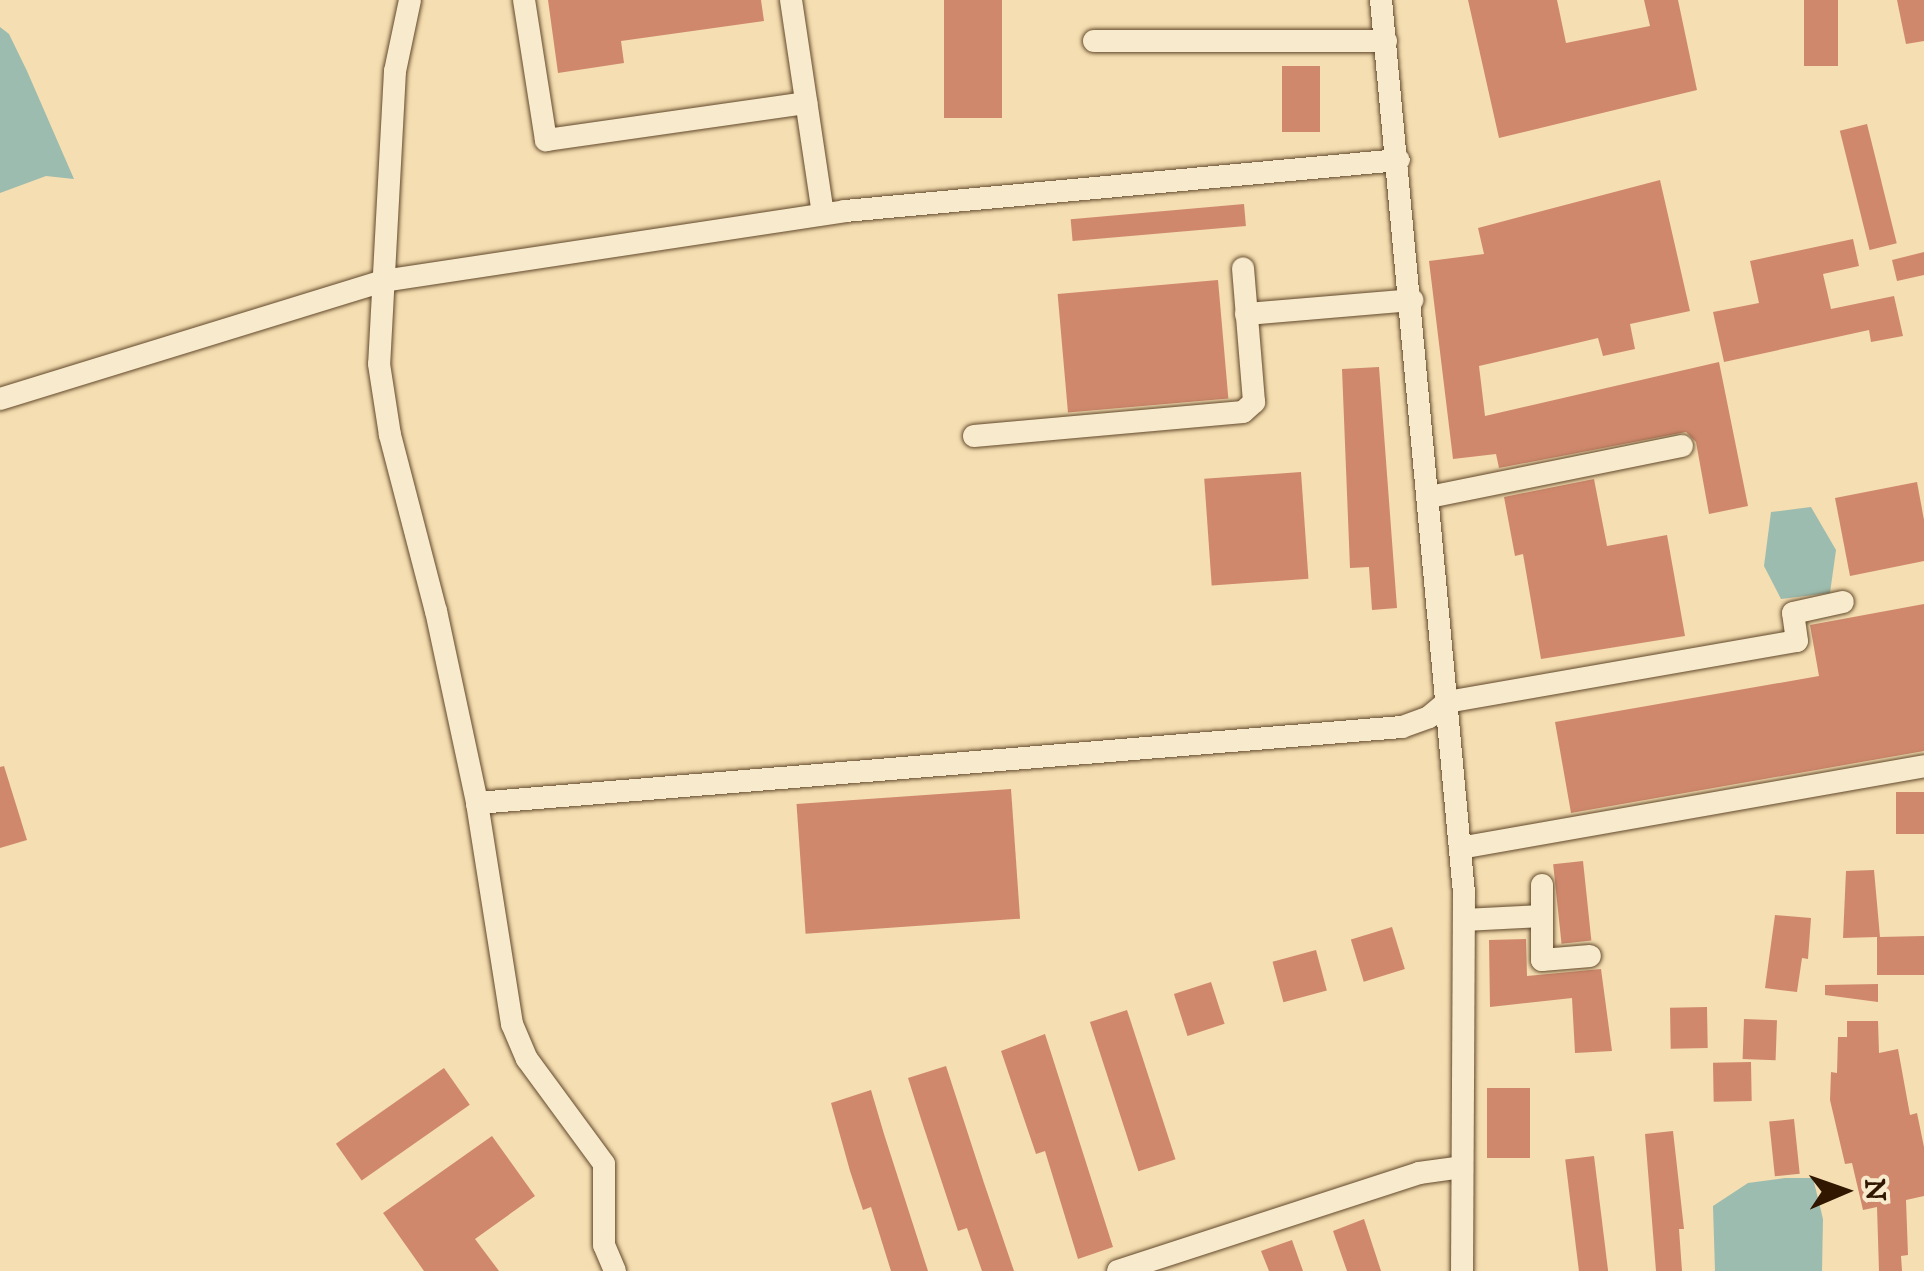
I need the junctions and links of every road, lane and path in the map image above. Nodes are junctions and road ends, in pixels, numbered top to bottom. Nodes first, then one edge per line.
1 (410, 0) edge
2 (524, 0) edge
3 (791, 0) edge
4 (1381, 0) edge
5 (1094, 41) dead end
6 (1386, 41) junction
7 (806, 103) junction
8 (1399, 160) junction
9 (823, 214) junction
10 (1243, 268) dead end
11 (383, 281) junction
12 (1412, 300) junction
13 (1246, 314) junction
14 (0, 399) edge
15 (974, 436) dead end
16 (1682, 446) dead end
17 (1429, 498) junction
18 (1843, 602) dead end
19 (1447, 702) junction
20 (1924, 766) edge
21 (476, 802) junction
22 (1460, 848) junction
23 (1542, 886) dead end
24 (1542, 916) junction
25 (1464, 920) junction
26 (1590, 956) dead end
27 (1462, 1167) junction
28 (615, 1271) edge
29 (1118, 1271) edge
30 (1462, 1271) edge

1 - 11 street
2 - 7 street
3 - 7 street
4 - 6 street
5 - 6 street
6 - 8 street
7 - 9 street
8 - 9 street
8 - 12 street
9 - 11 street
10 - 13 street
11 - 14 street
11 - 21 street
12 - 13 street
12 - 17 street
13 - 15 street
16 - 17 street
17 - 19 street
18 - 19 street
19 - 21 street
19 - 22 street
20 - 22 street
21 - 28 street
22 - 25 street
23 - 24 street
24 - 25 street
24 - 26 street
25 - 27 street
27 - 29 street
27 - 30 street

